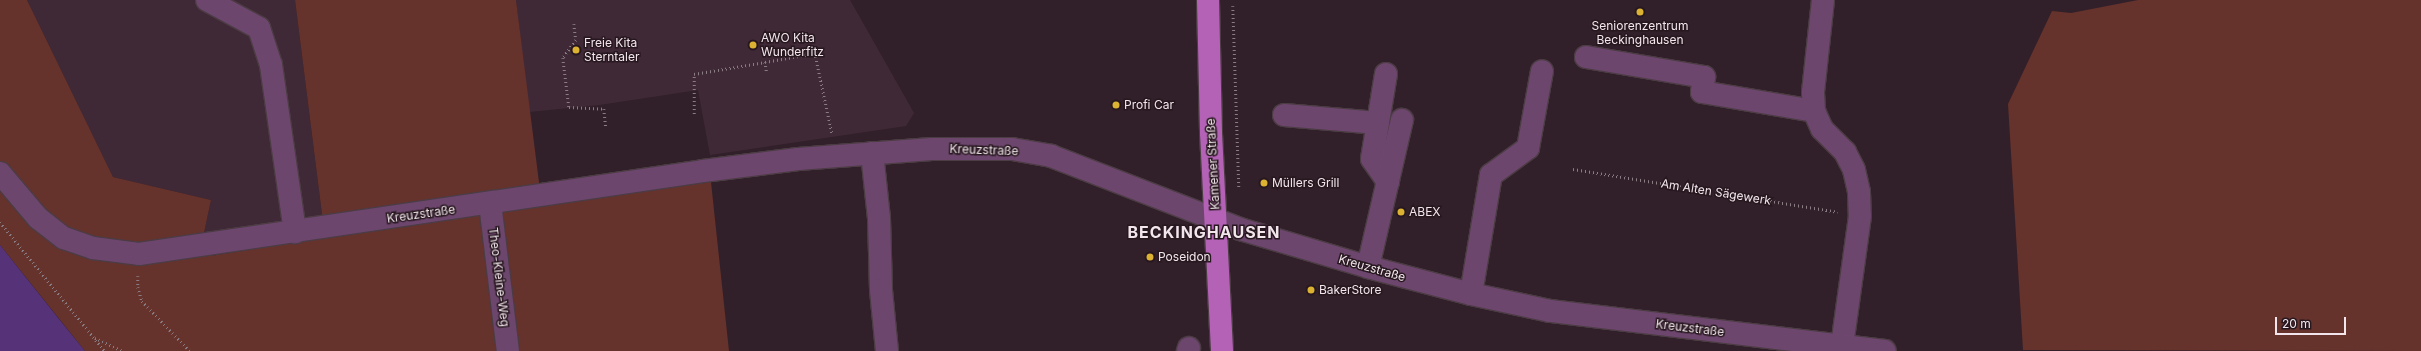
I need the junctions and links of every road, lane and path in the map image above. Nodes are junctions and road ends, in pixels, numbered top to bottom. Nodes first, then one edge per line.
1 (207, 0) edge
2 (1208, 0) edge
3 (1233, 0) edge
4 (1823, 0) edge
5 (574, 24) dead end
6 (1586, 57) dead end
7 (765, 62) junction
8 (1542, 71) dead end
9 (767, 73) dead end
10 (1386, 74) dead end
11 (1814, 111) junction
12 (694, 114) dead end
13 (1284, 115) dead end
14 (1402, 120) dead end
15 (1378, 123) junction
16 (606, 128) dead end
17 (872, 152) junction
18 (833, 156) junction
19 (1573, 169) dead end
20 (0, 172) edge
21 (1388, 182) junction
22 (490, 203) junction
23 (1860, 216) junction
24 (1216, 221) junction
25 (0, 222) edge
26 (1240, 229) junction
27 (295, 232) junction
28 (139, 254) junction
29 (1368, 268) junction
30 (1471, 294) junction
31 (94, 338) junction
32 (1842, 346) junction
33 (105, 351) edge
34 (123, 351) edge
35 (190, 351) edge
36 (508, 351) edge
37 (887, 351) edge
38 (1222, 351) edge
39 (1885, 351) edge

1 - 27 street
2 - 24 main road, Kamener Straße
3 - 26 path
4 - 11 street
5 - 16 path
6 - 11 street
7 - 9 path
7 - 12 path
7 - 18 path
8 - 30 street
10 - 15 street
11 - 23 street
13 - 15 street
14 - 21 street
15 - 21 street
17 - 18 street, Kreuzstraße
17 - 24 street, Kreuzstraße
17 - 37 street
18 - 22 street, Kreuzstraße
19 - 23 path, Am Alten Sägewerk
20 - 28 street, Kreuzstraße
21 - 29 street
22 - 27 street, Kreuzstraße
22 - 36 street, Theo-Kleine-Weg
23 - 32 street
24 - 26 street, Kreuzstraße
24 - 38 main road, Kamener Straße
25 - 31 path
26 - 29 street, Kreuzstraße
27 - 28 street, Kreuzstraße
28 - 35 path
29 - 30 street, Kreuzstraße
30 - 32 street, Kreuzstraße
31 - 33 path
31 - 34 path
32 - 39 street, Kreuzstraße

